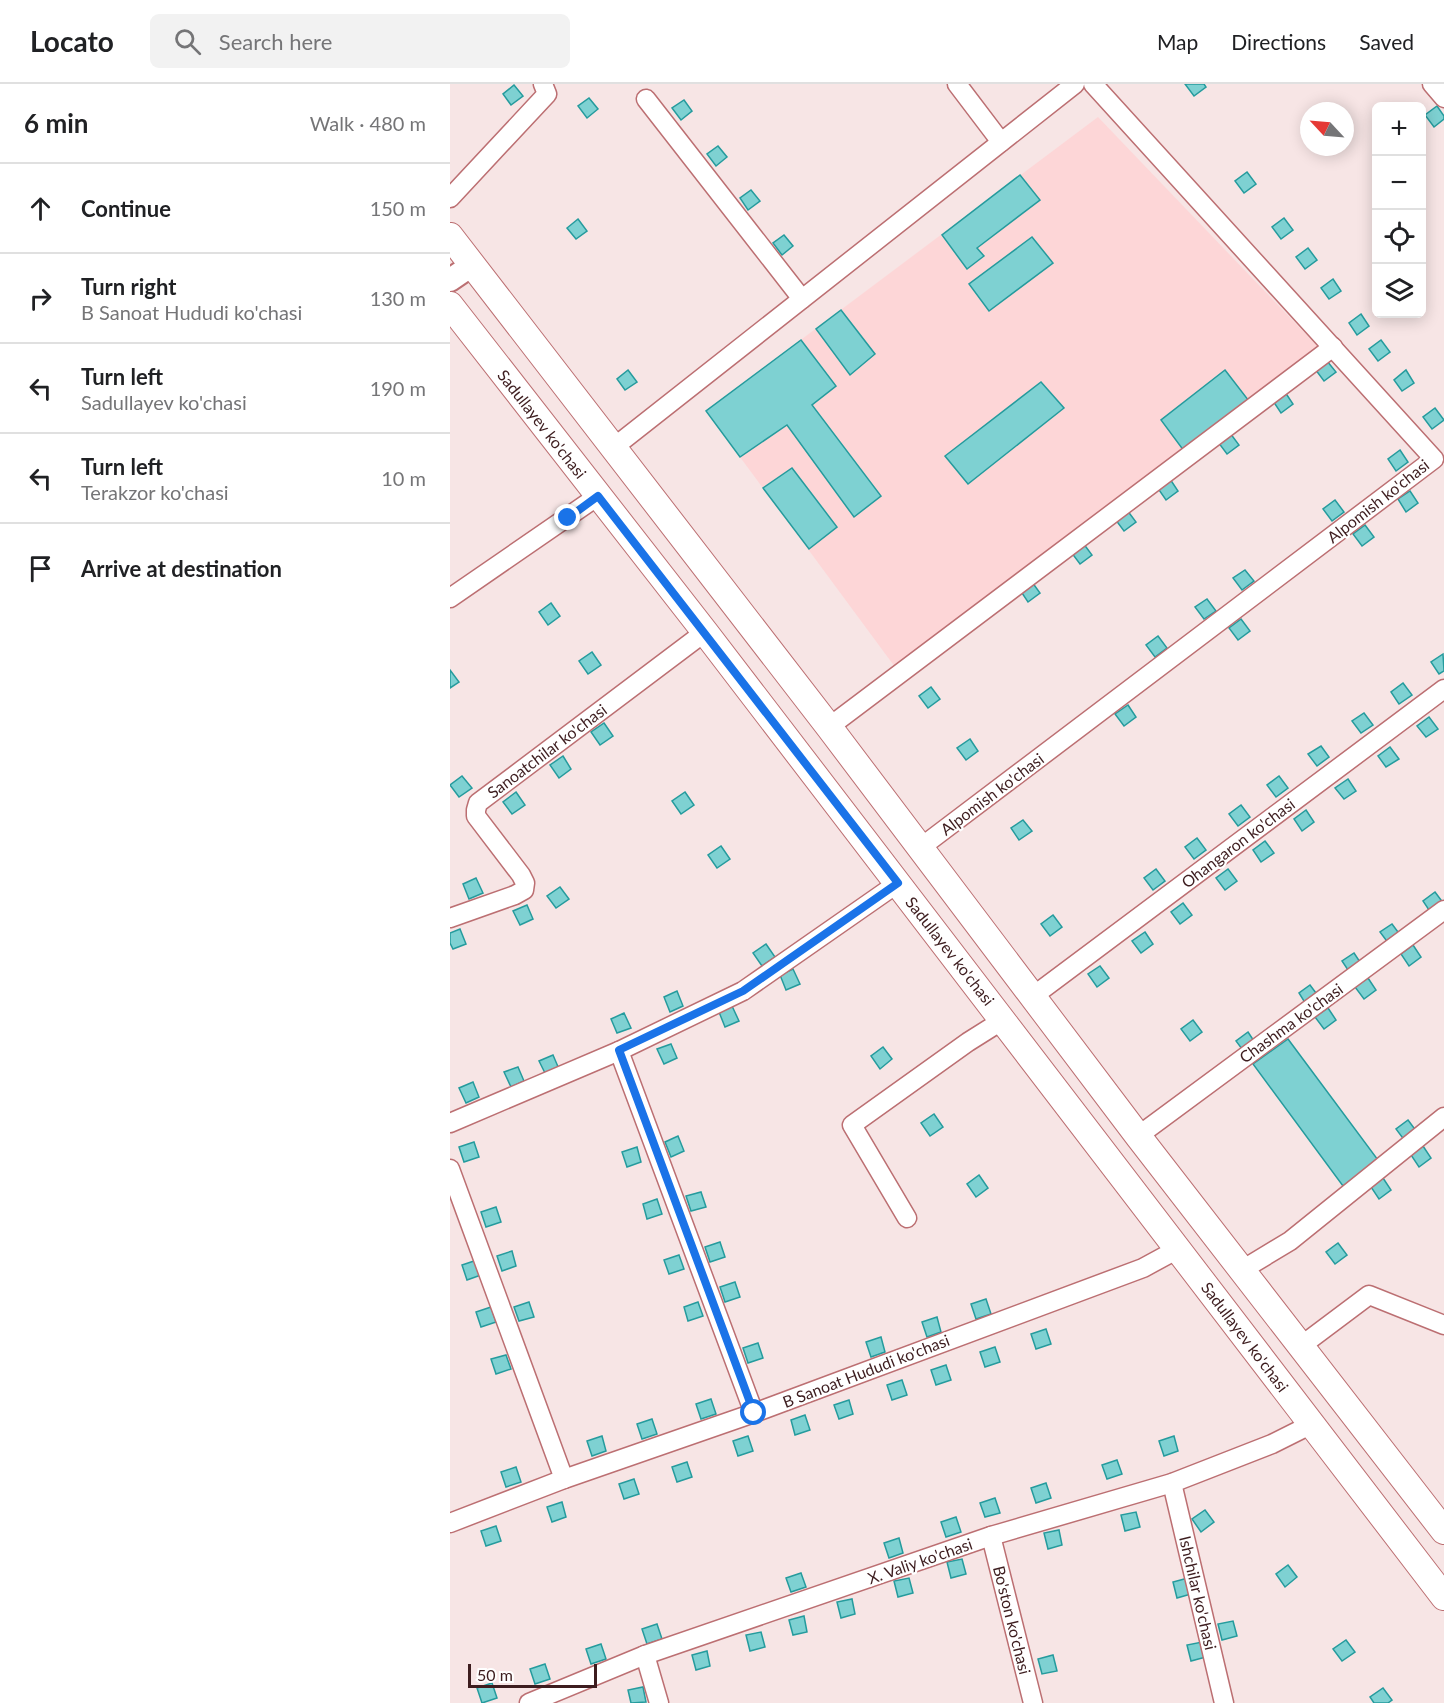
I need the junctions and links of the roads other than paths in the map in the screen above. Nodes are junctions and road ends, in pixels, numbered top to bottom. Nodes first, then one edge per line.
1 (543, 84) edge
2 (957, 84) edge
3 (1074, 84) edge
4 (1093, 84) edge
5 (1432, 84) edge
6 (1444, 98) edge
7 (646, 99) dead end
8 (1001, 142) junction
9 (450, 198) edge
10 (450, 236) edge
11 (472, 265) junction
12 (450, 280) edge
13 (802, 299) junction
14 (451, 306) edge
15 (1332, 347) junction
16 (613, 448) junction
17 (598, 496) junction
18 (450, 598) edge
19 (705, 632) junction
20 (1444, 689) edge
21 (829, 727) junction
22 (920, 848) junction
23 (898, 883) junction
24 (1444, 910) edge
25 (450, 918) edge
26 (1032, 997) junction
27 (1003, 1020) junction
28 (619, 1050) junction
29 (1444, 1117) edge
30 (450, 1123) edge
31 (1138, 1136) junction
32 (450, 1169) edge
33 (907, 1218) dead end
34 (1178, 1249) junction
35 (1242, 1270) junction
36 (1444, 1325) edge
37 (1301, 1346) junction
38 (754, 1413) junction
39 (1312, 1424) junction
40 (564, 1479) junction
41 (1172, 1483) junction
42 (450, 1523) edge
43 (1444, 1531) edge
44 (991, 1536) junction
45 (1444, 1597) edge
46 (645, 1655) junction
47 (529, 1703) edge
48 (659, 1703) edge
49 (1033, 1703) edge
50 (1224, 1703) edge

1 - 9 street
2 - 8 street
3 - 8 street
4 - 15 street, Alpomish ko'chasi
5 - 6 street
7 - 13 street
8 - 13 street
10 - 11 main road
11 - 12 street
11 - 16 main road
13 - 16 street
14 - 17 main road, Sadullayev ko'chasi
15 - 21 street
15 - 22 street, Alpomish ko'chasi
16 - 21 main road
17 - 18 street
17 - 19 main road, Sadullayev ko'chasi
19 - 23 main road, Sadullayev ko'chasi
19 - 25 street, Sanoatchilar ko'chasi
20 - 26 street, Ohangaron ko'chasi
21 - 22 main road
22 - 26 main road
23 - 27 main road, Sadullayev ko'chasi
23 - 28 street
24 - 31 street, Chashma ko'chasi
26 - 31 main road
27 - 33 street
27 - 34 main road, Sadullayev ko'chasi
28 - 30 street
28 - 38 street
29 - 35 street
31 - 35 main road
32 - 40 street
34 - 38 street, B Sanoat Hududi ko'chasi
34 - 39 main road, Sadullayev ko'chasi
35 - 37 main road
36 - 37 street
37 - 43 main road
38 - 40 street, B Sanoat Hududi ko'chasi
39 - 41 street, X. Valiy ko'chasi
39 - 45 main road, Sadullayev ko'chasi
40 - 42 street, B Sanoat Hududi ko'chasi
41 - 44 street, X. Valiy ko'chasi
41 - 50 street, Ishchilar ko'chasi
44 - 46 street, X. Valiy ko'chasi
44 - 49 street, Bo'ston ko'chasi
46 - 47 street, X. Valiy ko'chasi
46 - 48 street

